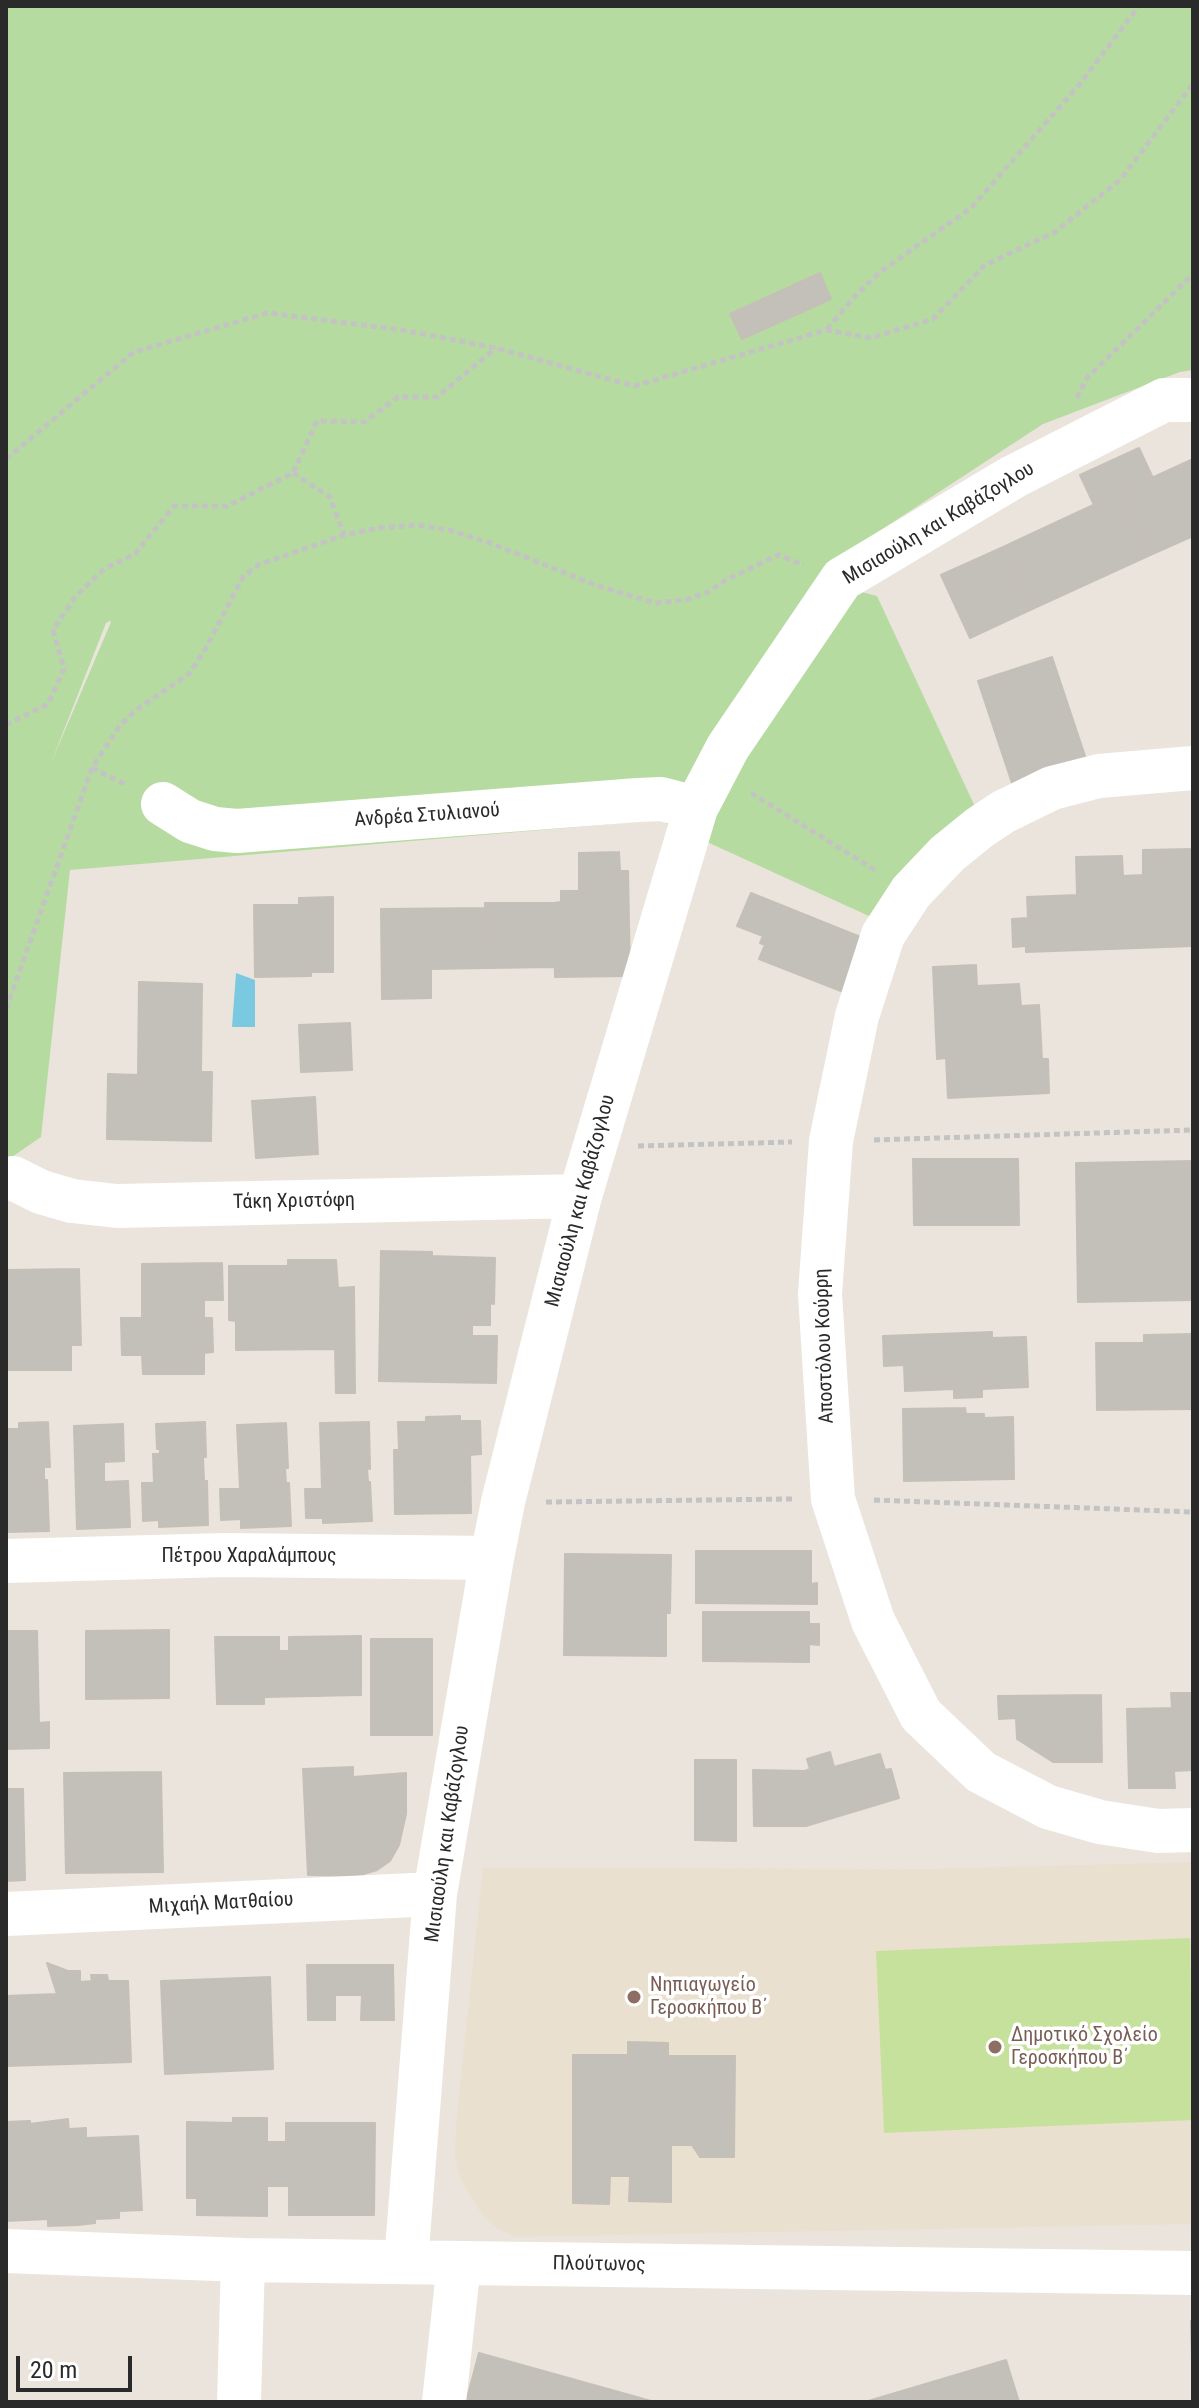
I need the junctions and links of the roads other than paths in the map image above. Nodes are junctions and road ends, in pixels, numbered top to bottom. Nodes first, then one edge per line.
1 (1193, 400) edge
2 (1193, 768) edge
3 (706, 790) junction
4 (163, 804) dead end
5 (13, 1178) dead end
6 (580, 1196) junction
7 (492, 1558) junction
8 (6, 1561) edge
9 (1193, 1830) edge
10 (435, 1894) junction
11 (6, 1914) edge
12 (6, 2251) edge
13 (243, 2260) junction
14 (406, 2262) junction
15 (459, 2263) junction
16 (1193, 2273) edge
17 (239, 2402) edge
18 (444, 2402) edge

1 - 3 street, Μισιαούλη και Καβάζογλου
2 - 9 street, Αποστόλου Κούρρη
3 - 4 street, Ανδρέα Στυλιανού
3 - 6 street, Μισιαούλη και Καβάζογλου
5 - 6 street, Τάκη Χριστόφη
6 - 7 street, Μισιαούλη και Καβάζογλου
7 - 8 street, Πέτρου Χαραλάμπους
7 - 10 street, Μισιαούλη και Καβάζογλου
10 - 11 street, Μιχαήλ Ματθαίου
10 - 14 street, Μισιαούλη και Καβάζογλου
12 - 13 street, Πλούτωνος
13 - 14 street, Πλούτωνος
13 - 17 street
14 - 15 street, Πλούτωνος
15 - 16 street, Πλούτωνος
15 - 18 street

